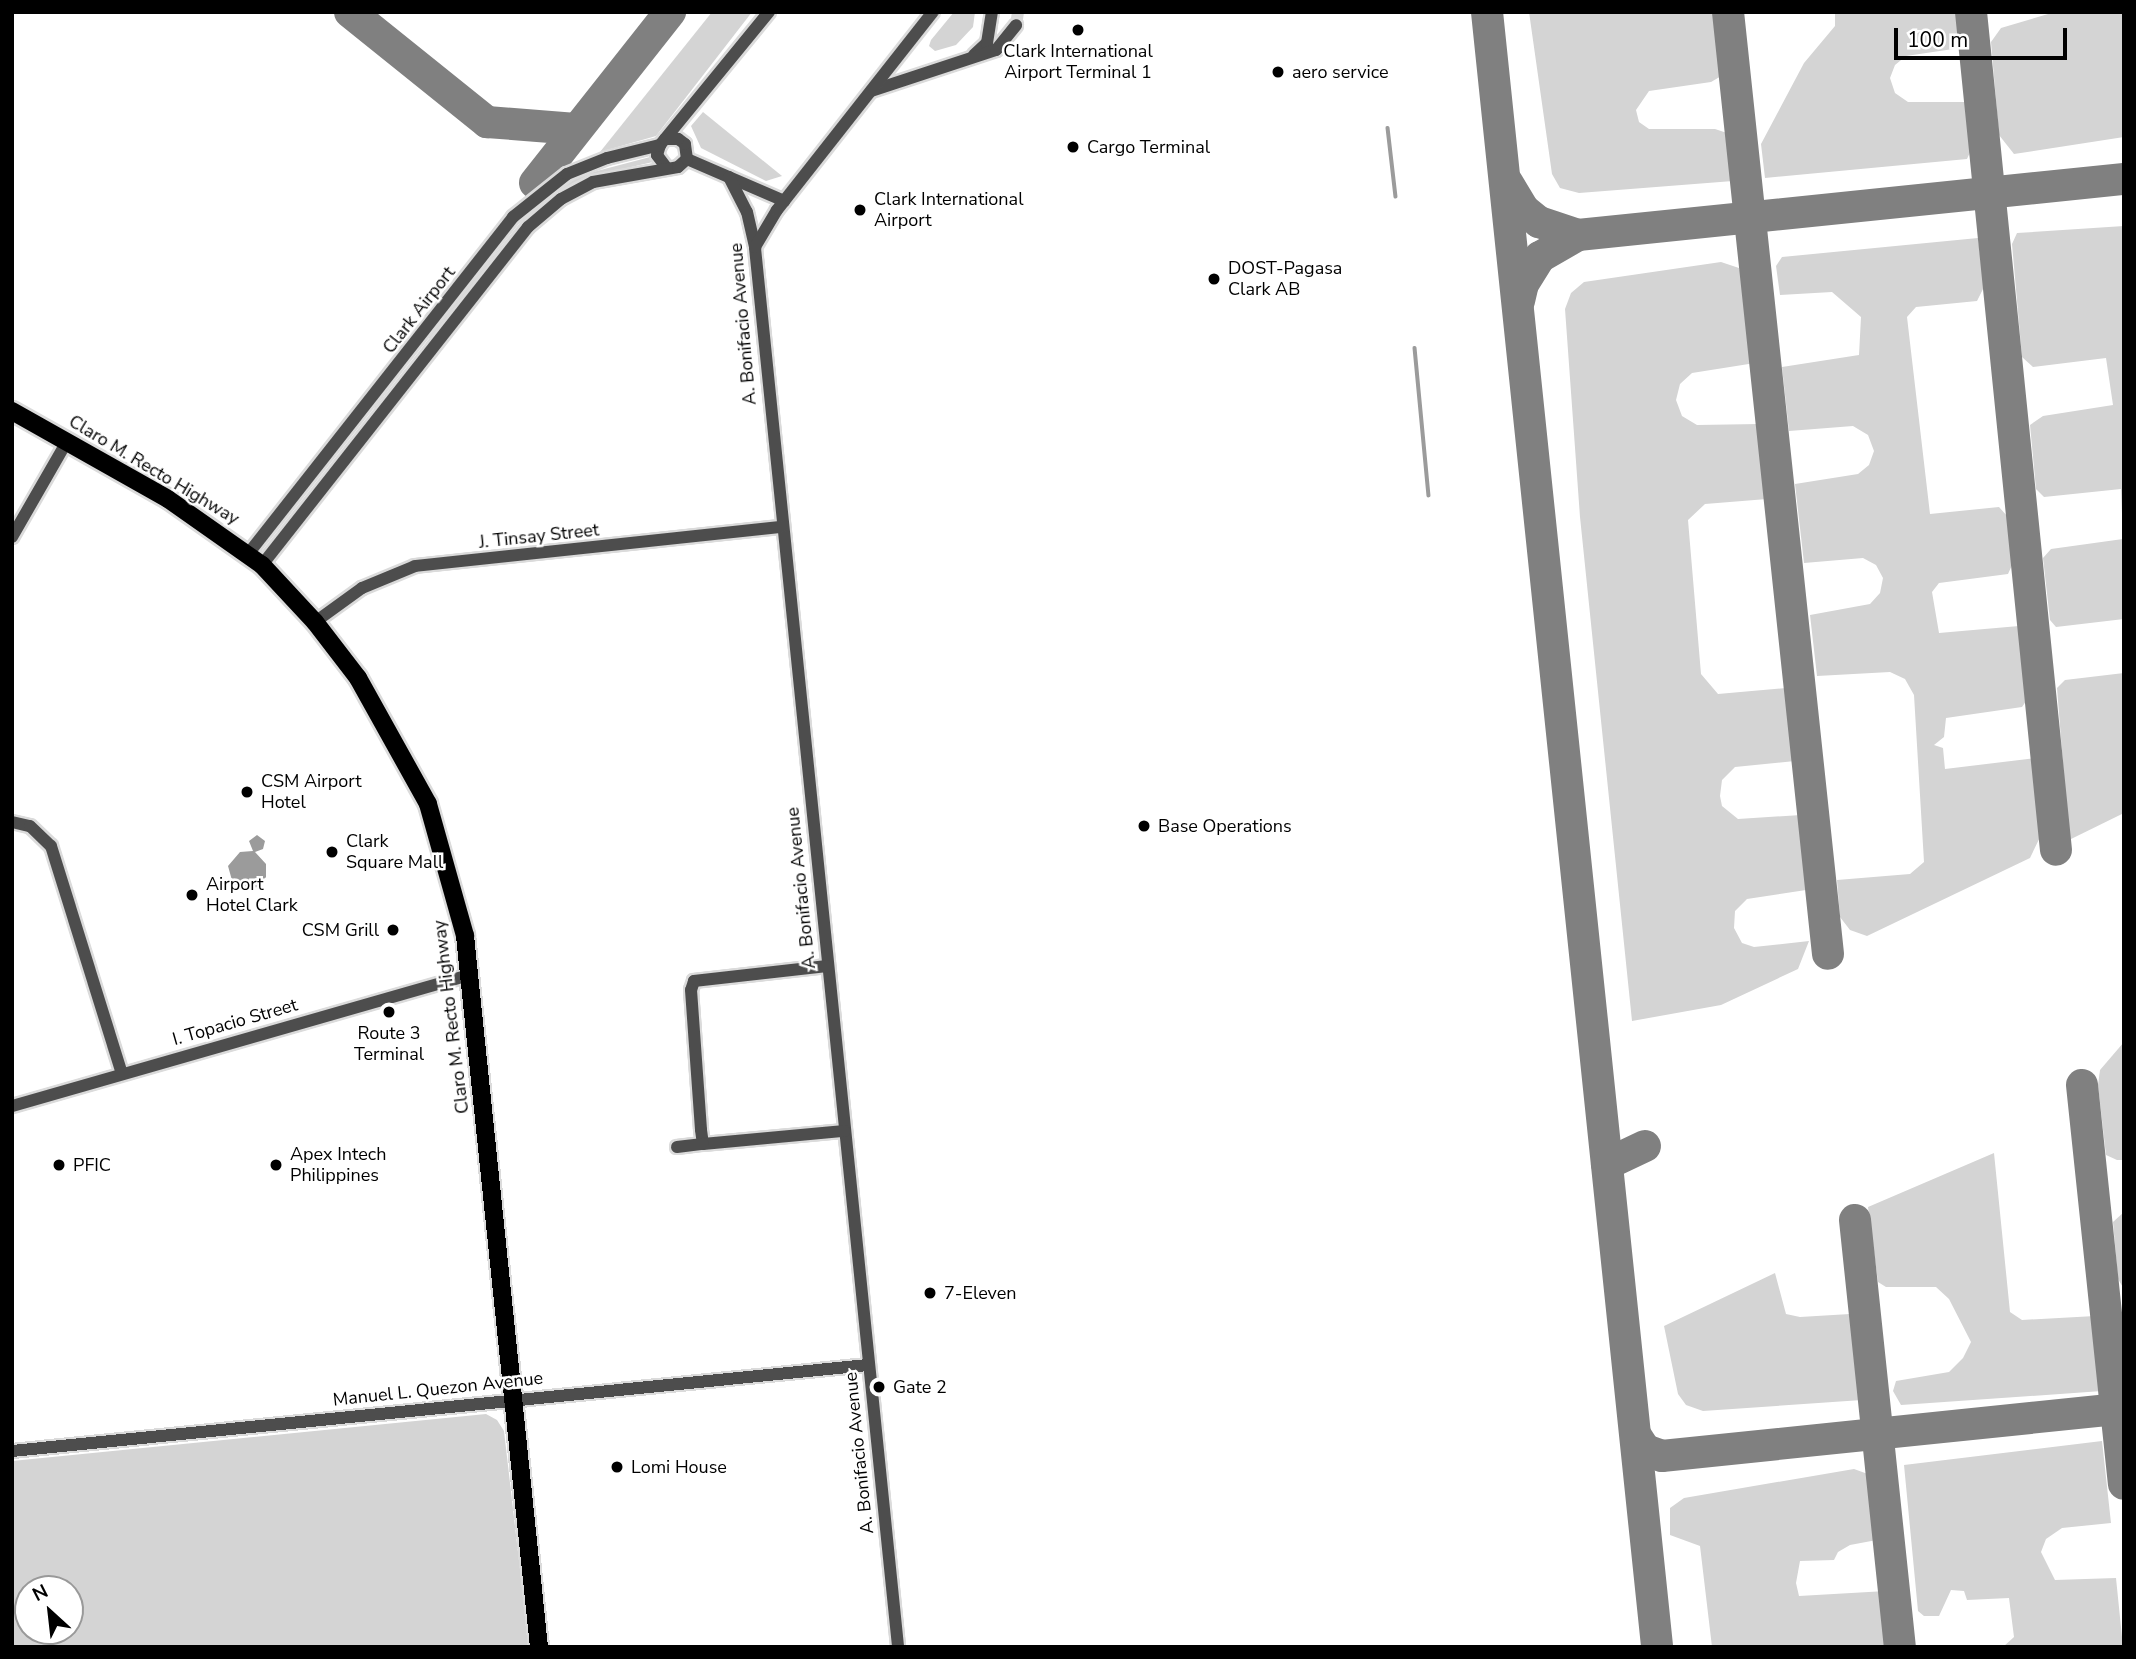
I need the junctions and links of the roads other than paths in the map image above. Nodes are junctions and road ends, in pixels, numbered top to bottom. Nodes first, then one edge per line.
1 (769, 12) edge
2 (933, 12) edge
3 (992, 12) edge
4 (1016, 25) tunnel mouth
5 (965, 62) junction
6 (870, 92) junction
7 (662, 142) junction
8 (687, 159) junction
9 (666, 167) junction
10 (729, 177) junction
11 (785, 201) junction
12 (755, 248) junction
13 (417, 341) junction
14 (430, 352) junction
15 (12, 411) edge
16 (66, 443) junction
17 (781, 527) junction
18 (12, 537) edge
19 (255, 559) junction
20 (315, 622) junction
21 (12, 822) edge
22 (827, 966) junction
23 (469, 975) junction
24 (121, 1072) junction
25 (12, 1105) edge
26 (844, 1131) junction
27 (703, 1144) junction
28 (677, 1147) dead end
29 (867, 1365) junction
30 (513, 1398) junction
31 (12, 1451) edge
32 (539, 1647) edge
33 (898, 1647) edge

1 - 7 street
2 - 6 street
3 - 5 street
4 - 5 street
5 - 6 street
6 - 11 street
7 - 8 street
7 - 9 street
7 - 13 street, Clark Airport
8 - 9 street
8 - 10 street
9 - 14 street, Clark Airport
10 - 11 street
10 - 12 street, A. Bonifacio Avenue
11 - 12 street
12 - 17 street, A. Bonifacio Avenue
13 - 14 street
13 - 19 street, Clark Airport
14 - 19 street, Clark Airport
15 - 16 main road, Claro M. Recto Highway
16 - 18 street
16 - 19 main road, Claro M. Recto Highway
17 - 20 street, J. Tinsay Street
17 - 22 street, A. Bonifacio Avenue
19 - 20 main road, Claro M. Recto Highway
20 - 23 main road, Claro M. Recto Highway
21 - 24 street
22 - 26 street, A. Bonifacio Avenue
22 - 27 street
23 - 24 street, I. Topacio Street
23 - 30 main road, Claro M. Recto Highway
24 - 25 street, I. Topacio Street
26 - 27 street
26 - 29 street, A. Bonifacio Avenue
27 - 28 street
29 - 30 street, Manuel L. Quezon Avenue
29 - 33 street, A. Bonifacio Avenue
30 - 31 street, Manuel L. Quezon Avenue
30 - 32 main road, Claro M. Recto Highway

